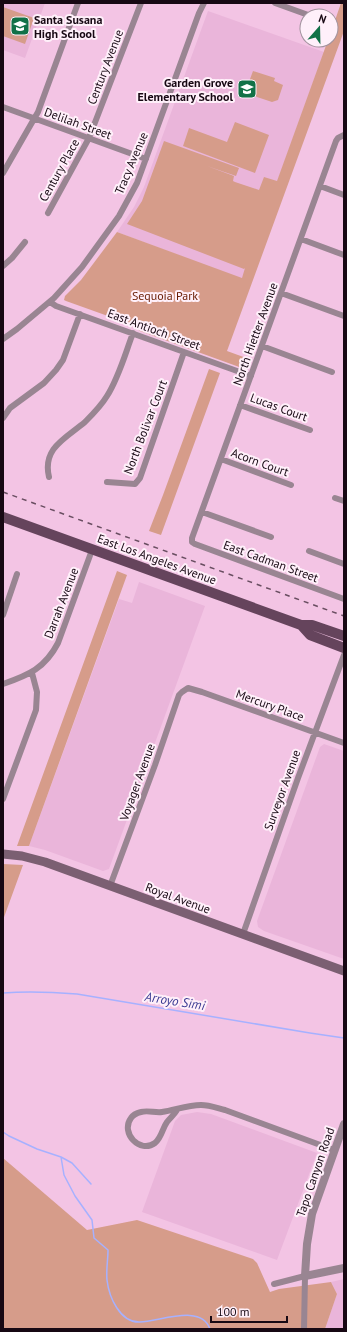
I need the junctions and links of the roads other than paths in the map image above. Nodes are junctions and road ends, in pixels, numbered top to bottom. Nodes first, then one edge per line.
1 (78, 3) edge
2 (141, 3) edge
3 (204, 3) edge
4 (275, 3) edge
5 (299, 12) edge
6 (3, 107) edge
7 (35, 118) junction
8 (343, 135) edge
9 (89, 138) junction
10 (146, 159) junction
11 (3, 172) edge
12 (320, 186) junction
13 (344, 194) edge
14 (48, 213) dead end
15 (301, 239) junction
16 (25, 242) dead end
17 (344, 255) edge
18 (3, 266) edge
19 (282, 293) junction
20 (50, 302) junction
21 (80, 314) junction
22 (344, 316) edge
23 (132, 333) junction
24 (3, 339) edge
25 (262, 346) junction
26 (184, 352) junction
27 (332, 372) dead end
28 (251, 376) junction
29 (240, 405) junction
30 (3, 418) edge
31 (310, 430) dead end
32 (221, 459) junction
33 (49, 477) dead end
34 (107, 482) dead end
35 (291, 485) dead end
36 (335, 498) dead end
37 (344, 501) edge
38 (202, 512) junction
39 (3, 517) edge
40 (271, 537) dead end
41 (192, 542) joint
42 (92, 550) junction
43 (309, 551) dead end
44 (344, 564) edge
45 (17, 574) dead end
46 (344, 599) edge
47 (3, 615) edge
48 (302, 625) junction
49 (344, 636) edge
50 (344, 648) edge
51 (344, 654) edge
52 (32, 672) junction
53 (3, 684) edge
54 (188, 688) joint
55 (315, 733) junction
56 (344, 743) edge
57 (3, 799) edge
58 (3, 854) edge
59 (110, 886) junction
60 (243, 934) junction
61 (344, 971) edge
62 (176, 1110) junction
63 (344, 1124) edge
64 (334, 1150) junction
65 (344, 1268) edge
66 (305, 1276) junction
67 (274, 1284) dead end
68 (304, 1329) edge

1 - 7 street
2 - 9 street, Century Avenue
3 - 10 street, Tracy Avenue
4 - 5 street
6 - 7 street, Delilah Street
7 - 9 street, Delilah Street
7 - 11 street
8 - 12 street, North Hietter Avenue
9 - 10 street, Delilah Street
9 - 14 street, Century Place
10 - 20 street, Tracy Avenue
12 - 13 street
12 - 15 street, North Hietter Avenue
15 - 17 street
15 - 19 street, North Hietter Avenue
16 - 18 street
19 - 22 street
19 - 25 street, North Hietter Avenue
20 - 21 street, East Antioch Street
20 - 24 street, Tracy Avenue
21 - 23 street, East Antioch Street
21 - 30 street
23 - 26 street, East Antioch Street
23 - 33 street
25 - 27 street
25 - 28 street, North Hietter Avenue
26 - 28 street, East Antioch Street
26 - 34 street, North Bolivar Court
28 - 29 street, North Hietter Avenue
29 - 31 street, Lucas Court
29 - 32 street, North Hietter Avenue
32 - 35 street, Acorn Court
32 - 38 street, North Hietter Avenue
36 - 37 street
38 - 40 street
38 - 41 street, North Hietter Avenue
39 - 42 main road, East Los Angeles Avenue
41 - 46 street, East Cadman Street
42 - 48 main road, East Los Angeles Avenue
42 - 52 street, Darrah Avenue
43 - 44 street
45 - 47 street
48 - 49 main road, East Los Angeles Avenue
48 - 50 main road, East Los Angeles Avenue
51 - 55 street, Surveyor Avenue
52 - 53 street, Darrah Avenue
52 - 57 street
54 - 55 street, Mercury Place
54 - 59 street, Voyager Avenue
55 - 56 street, Mercury Place
55 - 60 street, Surveyor Avenue
58 - 59 main road, Royal Avenue
59 - 60 main road, Royal Avenue
60 - 61 main road, Royal Avenue
62 - 62 street
62 - 64 street
63 - 64 street, Tapo Canyon Road
64 - 66 street, Tapo Canyon Road
65 - 66 street
66 - 67 street
66 - 68 street

